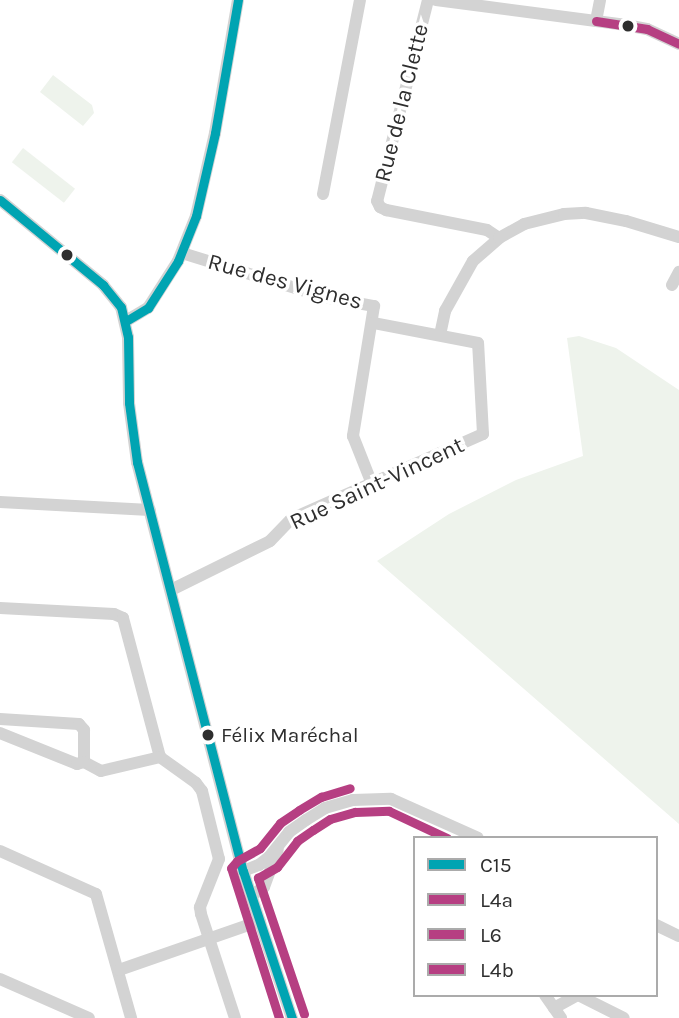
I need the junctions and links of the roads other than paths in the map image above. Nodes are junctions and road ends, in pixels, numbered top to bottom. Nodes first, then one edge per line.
1 (238, 0) edge
2 (360, 0) edge
3 (428, 0) edge
4 (436, 0) edge
5 (600, 0) edge
6 (596, 21) junction
7 (679, 44) edge
8 (323, 194) dead end
9 (0, 200) edge
10 (679, 237) edge
11 (499, 238) junction
12 (182, 253) junction
13 (679, 272) edge
14 (672, 285) dead end
15 (126, 321) junction
16 (373, 323) junction
17 (440, 335) junction
18 (372, 484) junction
19 (0, 502) edge
20 (150, 510) junction
21 (171, 590) junction
22 (0, 608) edge
23 (0, 719) edge
24 (0, 733) edge
25 (160, 757) junction
26 (84, 762) junction
27 (452, 832) edge
28 (469, 836) edge
29 (278, 849) junction
30 (0, 850) edge
31 (243, 871) junction
32 (251, 896) junction
33 (260, 921) junction
34 (658, 926) edge
35 (679, 936) edge
36 (209, 938) junction
37 (119, 970) junction
38 (0, 979) edge
39 (546, 997) edge
40 (576, 997) edge
41 (582, 997) edge
42 (557, 1013) edge
43 (89, 1018) edge
44 (131, 1018) edge
45 (235, 1018) edge
46 (292, 1018) edge
47 (624, 1018) edge

1 - 12 street
2 - 8 street
3 - 11 street, Rue de la Clette
4 - 6 street
5 - 6 street
6 - 7 street
9 - 15 street
10 - 11 street
11 - 17 street
12 - 15 street
12 - 16 street, Rue des Vignes
13 - 14 street
15 - 20 street
16 - 17 street, Rue Saint-Vincent
16 - 18 street, Rue des Vignes
17 - 18 street, Rue Saint-Vincent
18 - 21 street, Rue Saint-Vincent
19 - 20 street
20 - 21 street
21 - 31 street
22 - 25 street
23 - 26 street
24 - 26 street
25 - 26 street
25 - 36 street
27 - 28 street
27 - 29 street
29 - 31 street
29 - 32 street
30 - 37 street
31 - 32 street
32 - 33 street
33 - 36 street
33 - 46 street
34 - 35 street
36 - 37 street
36 - 45 street
37 - 44 street
38 - 43 street
39 - 42 street
40 - 42 street
41 - 47 street

